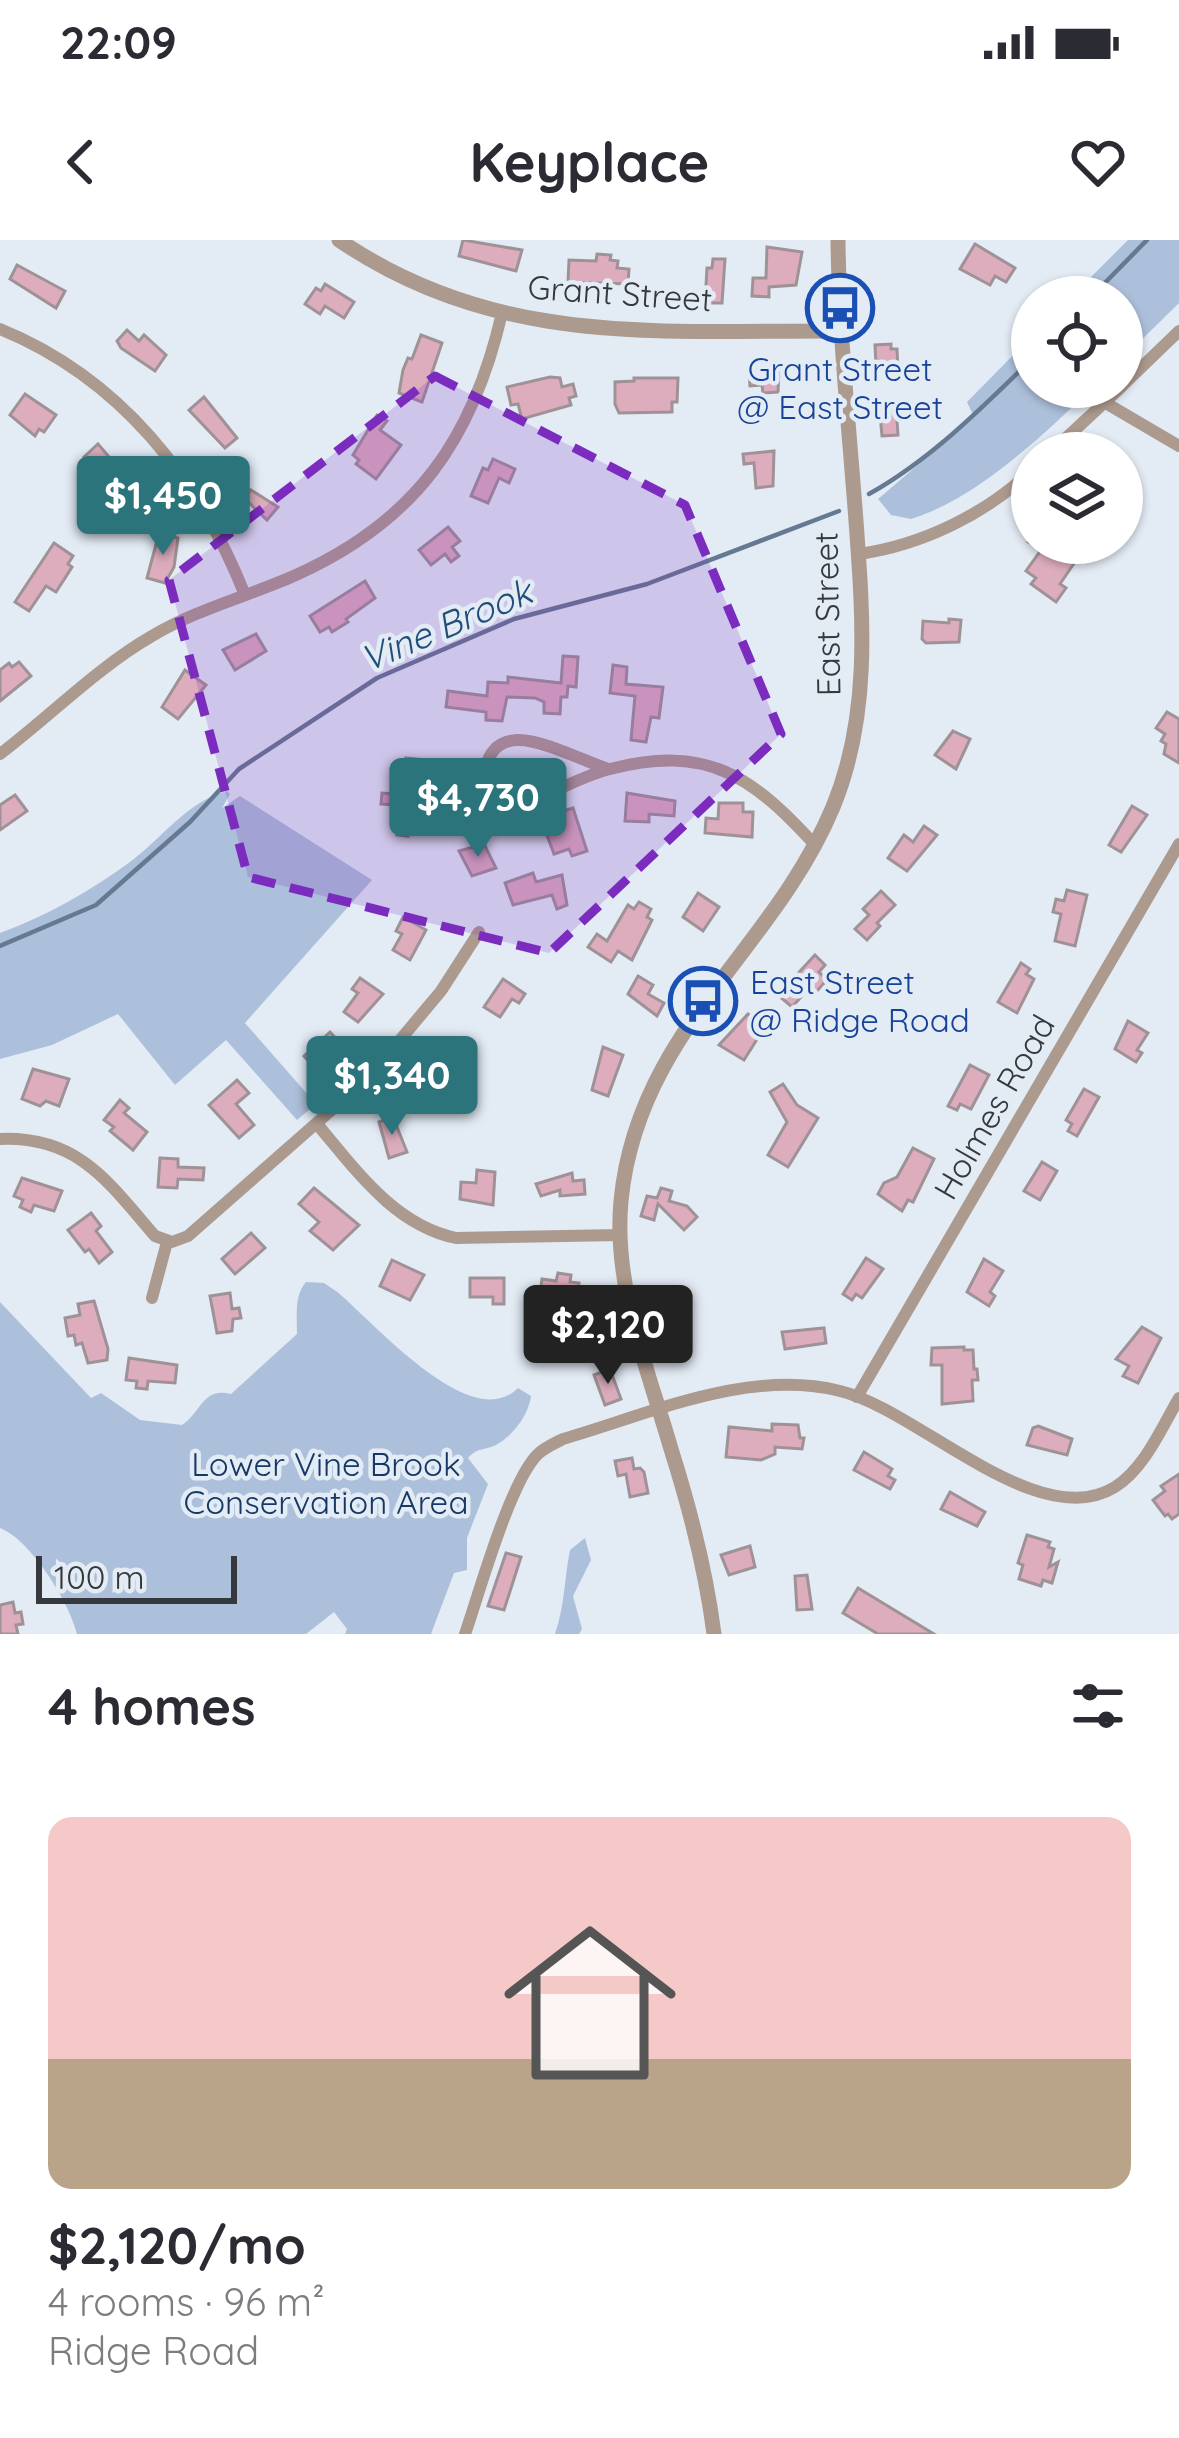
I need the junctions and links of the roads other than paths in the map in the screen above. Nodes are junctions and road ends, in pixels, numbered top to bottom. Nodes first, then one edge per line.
1 (339, 240) edge
2 (838, 240) edge
3 (502, 313) junction
4 (0, 329) edge
5 (1179, 331) edge
6 (842, 332) junction
7 (1143, 365) edge
8 (1098, 408) edge
9 (1114, 408) edge
10 (1072, 432) edge
11 (1179, 446) edge
12 (1011, 485) edge
13 (859, 554) junction
14 (244, 595) junction
15 (0, 754) edge
16 (608, 769) junction
17 (814, 844) junction
18 (1179, 844) edge
19 (479, 932) dead end
20 (317, 1124) junction
21 (0, 1139) edge
22 (620, 1235) junction
23 (166, 1241) junction
24 (152, 1298) dead end
25 (857, 1397) junction
26 (1179, 1398) edge
27 (659, 1412) junction
28 (465, 1634) edge
29 (714, 1634) edge

1 - 3 street, Grant Street
2 - 6 street, East Street
3 - 6 street, Grant Street
3 - 14 street
4 - 14 street
5 - 7 street
6 - 13 street, East Street
8 - 10 street
9 - 11 street
12 - 13 street
13 - 17 street, East Street
14 - 15 street
16 - 16 street
16 - 17 street
17 - 22 street, East Street
18 - 25 street, Holmes Road
19 - 20 street
20 - 22 street
20 - 23 street
21 - 23 street
22 - 27 street, East Street
23 - 24 street
25 - 26 street
25 - 27 street
27 - 28 street
27 - 29 street, East Street

